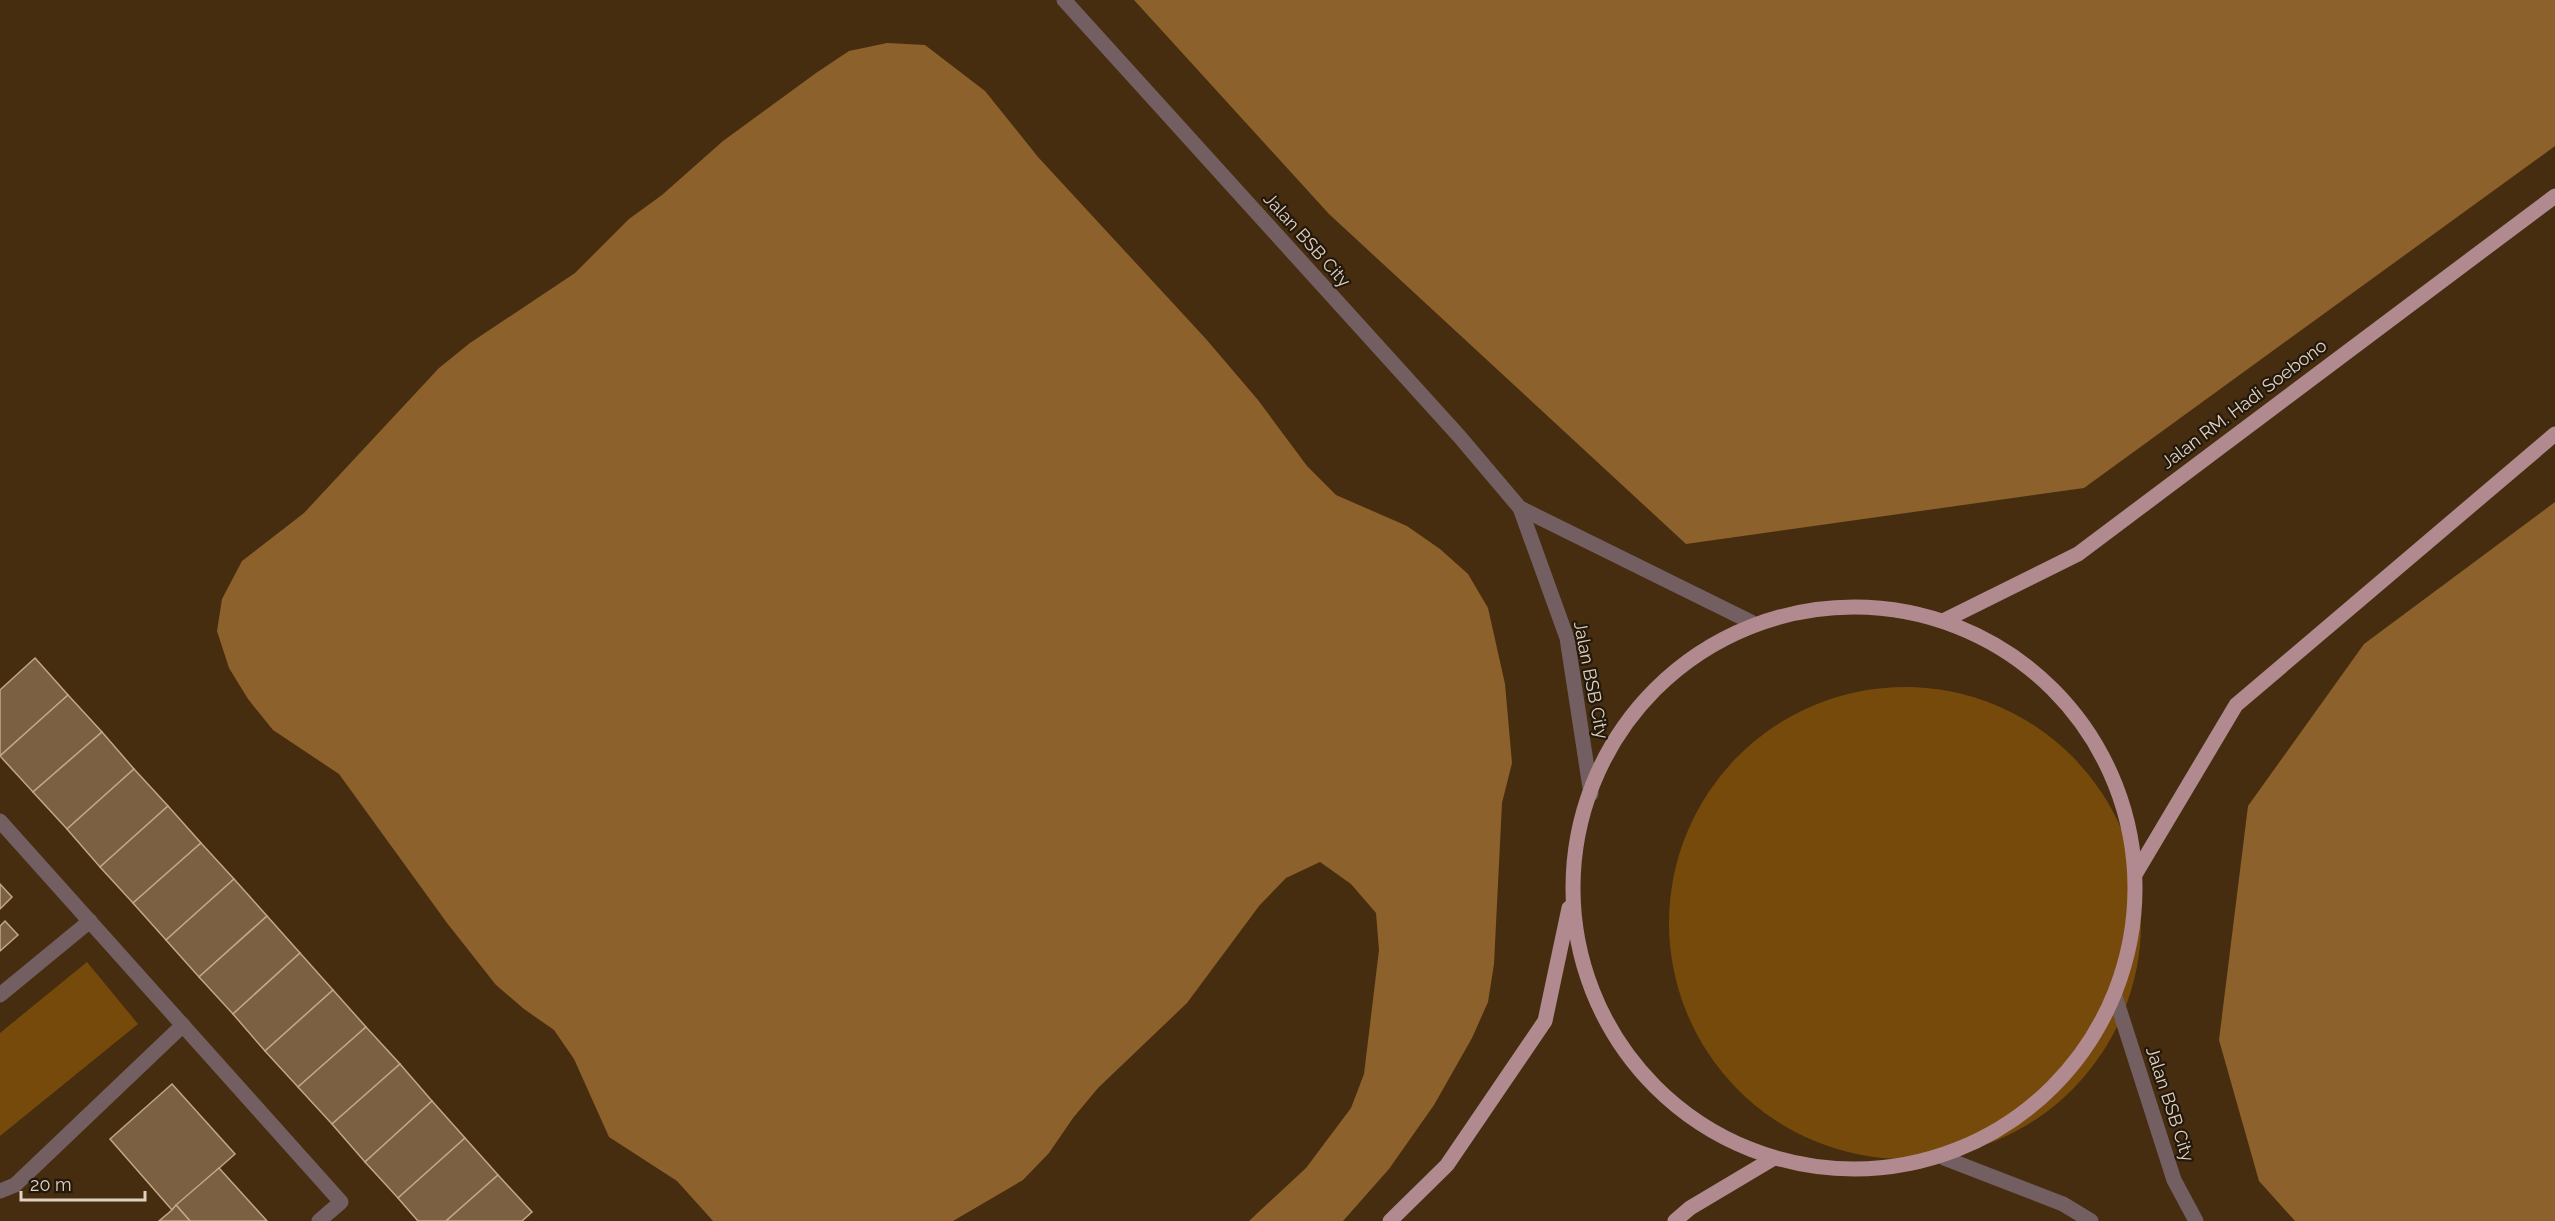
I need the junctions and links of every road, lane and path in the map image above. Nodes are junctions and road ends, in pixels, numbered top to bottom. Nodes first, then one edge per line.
1 (1064, 0) edge
2 (2555, 196) edge
3 (2555, 434) edge
4 (1520, 508) junction
5 (1943, 621) junction
6 (1751, 622) junction
7 (1591, 794) junction
8 (0, 821) edge
9 (2136, 873) junction
10 (1571, 901) junction
11 (90, 921) junction
12 (0, 995) edge
13 (2115, 996) junction
14 (183, 1025) junction
15 (1774, 1158) junction
16 (1944, 1158) junction
17 (0, 1191) edge
18 (319, 1221) edge
19 (1390, 1221) edge
20 (1675, 1221) edge
21 (2091, 1221) edge
22 (2196, 1221) edge

1 - 4 street, Jalan BSB City
2 - 5 main road, Jalan RM. Hadi Soebono
3 - 9 main road
4 - 6 street, Jalan BSB City
4 - 7 street, Jalan BSB City
5 - 6 main road
5 - 9 main road
6 - 7 main road
7 - 10 main road
8 - 11 street
9 - 13 main road
10 - 15 main road
10 - 19 main road
11 - 12 street
11 - 14 street
13 - 16 main road
13 - 22 street, Jalan BSB City
14 - 17 street
14 - 18 street
15 - 16 main road
15 - 20 main road
16 - 21 street

